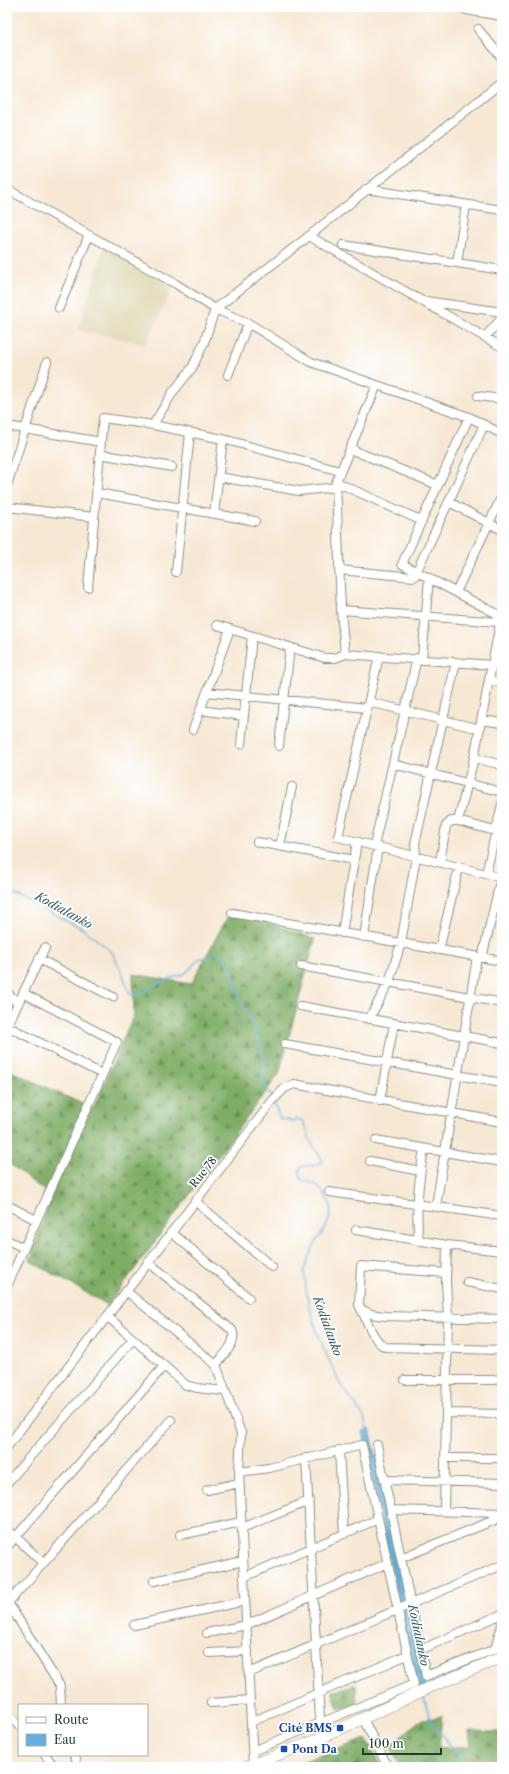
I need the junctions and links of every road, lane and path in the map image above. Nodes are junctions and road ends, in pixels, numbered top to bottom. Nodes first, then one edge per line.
1 (466, 10) dead end
2 (502, 16) edge
3 (478, 29) dead end
4 (502, 58) edge
5 (501, 85) edge
6 (7, 189) edge
7 (366, 189) junction
8 (466, 205) junction
9 (502, 210) edge
10 (89, 235) junction
11 (309, 236) junction
12 (343, 245) dead end
13 (457, 263) junction
14 (502, 270) edge
15 (420, 300) junction
16 (59, 308) dead end
17 (215, 309) junction
18 (502, 312) edge
19 (502, 318) edge
20 (248, 324) junction
21 (485, 337) junction
22 (502, 347) edge
23 (47, 362) dead end
24 (228, 375) dead end
25 (377, 385) junction
26 (478, 396) dead end
27 (502, 400) edge
28 (469, 417) junction
29 (484, 425) junction
30 (7, 426) edge
31 (153, 426) junction
32 (25, 429) junction
33 (190, 433) junction
34 (502, 434) edge
35 (223, 439) junction
36 (101, 442) junction
37 (350, 449) junction
38 (100, 454) junction
39 (172, 467) dead end
40 (340, 471) junction
41 (219, 476) junction
42 (7, 485) edge
43 (336, 485) junction
44 (438, 485) junction
45 (97, 493) junction
46 (502, 496) edge
47 (449, 502) junction
48 (7, 507) edge
49 (182, 508) junction
50 (214, 514) junction
51 (94, 518) junction
52 (422, 520) junction
53 (254, 521) dead end
54 (489, 523) junction
55 (502, 530) edge
56 (339, 570) junction
57 (176, 572) dead end
58 (417, 572) junction
59 (429, 578) junction
60 (88, 587) dead end
61 (456, 592) junction
62 (341, 610) junction
63 (426, 617) junction
64 (501, 617) edge
65 (218, 625) dead end
66 (230, 629) junction
67 (252, 636) junction
68 (499, 642) edge
69 (290, 647) junction
70 (345, 654) junction
71 (379, 656) junction
72 (420, 659) junction
73 (456, 662) junction
74 (492, 664) junction
75 (489, 680) junction
76 (502, 683) edge
77 (207, 692) junction
78 (246, 696) junction
79 (284, 700) junction
80 (368, 705) junction
81 (200, 710) junction
82 (405, 711) junction
83 (244, 716) junction
84 (442, 720) junction
85 (481, 720) junction
86 (502, 723) edge
87 (480, 729) junction
88 (193, 730) dead end
89 (241, 744) dead end
90 (279, 746) dead end
91 (474, 758) junction
92 (393, 764) junction
93 (502, 765) edge
94 (430, 774) junction
95 (467, 783) junction
96 (292, 787) dead end
97 (502, 792) edge
98 (502, 804) edge
99 (458, 821) junction
100 (499, 832) edge
101 (257, 842) dead end
102 (357, 842) junction
103 (280, 846) junction
104 (376, 846) junction
105 (416, 856) junction
106 (354, 860) junction
107 (440, 862) junction
108 (459, 867) junction
109 (486, 874) junction
110 (502, 878) edge
111 (232, 913) dead end
112 (342, 933) junction
113 (364, 936) junction
114 (401, 943) junction
115 (45, 948) dead end
116 (439, 950) junction
117 (480, 957) junction
118 (39, 959) junction
119 (502, 961) edge
120 (300, 966) dead end
121 (389, 982) junction
122 (7, 992) edge
123 (23, 994) junction
124 (113, 996) dead end
125 (471, 997) junction
126 (502, 1003) edge
127 (18, 1004) junction
128 (300, 1006) dead end
129 (369, 1019) junction
130 (8, 1023) edge
131 (394, 1023) junction
132 (464, 1036) junction
133 (502, 1043) edge
134 (285, 1044) dead end
135 (387, 1062) junction
136 (102, 1074) junction
137 (458, 1075) junction
138 (502, 1083) edge
139 (380, 1101) junction
140 (451, 1113) junction
141 (502, 1122) edge
142 (376, 1140) dead end
143 (424, 1149) junction
144 (445, 1152) junction
145 (370, 1161) dead end
146 (502, 1162) edge
147 (420, 1171) junction
148 (329, 1192) dead end
149 (195, 1201) junction
150 (418, 1204) junction
151 (7, 1205) edge
152 (436, 1206) junction
153 (502, 1216) edge
154 (36, 1220) junction
155 (356, 1230) dead end
156 (171, 1232) junction
157 (7, 1240) edge
158 (420, 1240) junction
159 (447, 1245) junction
160 (24, 1248) junction
161 (502, 1251) edge
162 (148, 1262) junction
163 (272, 1267) dead end
164 (446, 1273) junction
165 (9, 1276) edge
166 (467, 1282) dead end
167 (7, 1286) edge
168 (502, 1289) edge
169 (126, 1291) junction
170 (249, 1298) dead end
171 (361, 1308) junction
172 (107, 1316) junction
173 (448, 1317) junction
174 (502, 1319) edge
175 (133, 1339) junction
176 (447, 1347) junction
177 (502, 1350) edge
178 (216, 1365) junction
179 (164, 1366) junction
180 (502, 1378) edge
181 (405, 1380) dead end
182 (446, 1380) junction
183 (224, 1391) junction
184 (446, 1414) junction
185 (502, 1414) edge
186 (171, 1420) dead end
187 (376, 1445) dead end
188 (7, 1447) edge
189 (339, 1450) junction
190 (306, 1458) junction
191 (445, 1458) junction
192 (502, 1458) edge
193 (239, 1472) junction
194 (384, 1480) junction
195 (445, 1482) junction
196 (7, 1483) edge
197 (239, 1483) junction
198 (502, 1483) edge
199 (208, 1490) dead end
200 (309, 1501) junction
201 (391, 1510) junction
202 (444, 1512) junction
203 (502, 1513) edge
204 (502, 1517) edge
205 (378, 1519) junction
206 (241, 1525) junction
207 (7, 1529) edge
208 (344, 1534) junction
209 (180, 1536) dead end
210 (16, 1537) junction
211 (7, 1547) edge
212 (311, 1548) junction
213 (401, 1558) junction
214 (243, 1561) junction
215 (43, 1563) junction
216 (388, 1564) junction
217 (502, 1565) edge
218 (244, 1577) junction
219 (154, 1581) dead end
220 (314, 1596) junction
221 (245, 1601) junction
222 (7, 1602) edge
223 (410, 1604) junction
224 (399, 1608) junction
225 (502, 1614) edge
226 (134, 1625) dead end
227 (246, 1625) junction
228 (502, 1625) edge
229 (208, 1633) dead end
230 (316, 1644) junction
231 (420, 1650) junction
232 (248, 1651) junction
233 (209, 1653) dead end
234 (407, 1655) junction
235 (502, 1657) edge
236 (249, 1673) junction
237 (318, 1694) junction
238 (250, 1700) junction
239 (211, 1702) dead end
240 (62, 1704) edge
241 (7, 1712) edge
242 (363, 1719) junction
243 (251, 1722) junction
244 (320, 1724) junction
245 (18, 1725) edge
246 (321, 1738) junction
247 (253, 1751) junction
248 (46, 1756) edge
249 (250, 1766) edge
250 (55, 1767) edge
251 (388, 1767) edge

1 - 2 street
3 - 4 street
5 - 7 street
6 - 10 street
7 - 8 street
7 - 11 street
8 - 9 street
8 - 13 street
10 - 16 street
10 - 17 street
11 - 15 street
11 - 17 street
12 - 13 street
13 - 14 street
15 - 18 street
15 - 21 street
17 - 20 street
17 - 31 street
19 - 21 street
20 - 24 street
20 - 25 street
21 - 22 street
23 - 32 street
25 - 28 street
25 - 37 street
26 - 27 street
28 - 29 street
28 - 44 street
29 - 34 street
29 - 47 street
30 - 32 street
31 - 33 street
31 - 36 street
32 - 36 street
32 - 42 street
33 - 35 street
33 - 49 street
35 - 40 street
35 - 41 street
36 - 38 street
37 - 40 street
37 - 44 street
38 - 39 street
38 - 45 street
40 - 43 street
41 - 43 street
41 - 50 street
43 - 52 street
43 - 56 street
44 - 52 street
45 - 49 street
45 - 51 street
46 - 54 street
47 - 54 street
47 - 58 street
48 - 51 street
49 - 50 street
49 - 57 street
50 - 53 street
51 - 60 street
52 - 58 street
54 - 55 street
54 - 61 street
56 - 58 street
56 - 62 street
58 - 59 street
59 - 61 street
59 - 63 street
61 - 64 street
62 - 63 street
62 - 70 street
63 - 64 street
63 - 72 street
64 - 68 street
65 - 66 street
66 - 67 street
66 - 77 street
67 - 69 street
67 - 78 street
68 - 74 street
69 - 70 street
69 - 79 street
70 - 71 street
71 - 72 street
71 - 80 street
72 - 73 street
72 - 82 street
73 - 74 street
73 - 84 street
74 - 75 street
75 - 76 street
75 - 85 street
77 - 78 street
77 - 81 street
78 - 79 street
78 - 83 street
79 - 80 street
79 - 90 street
80 - 82 street
80 - 102 street
81 - 83 street
81 - 88 street
82 - 84 street
82 - 92 street
83 - 89 street
84 - 87 street
84 - 94 street
85 - 86 street
85 - 87 street
87 - 91 street
91 - 93 street
91 - 95 street
92 - 94 street
92 - 104 street
94 - 95 street
94 - 105 street
95 - 97 street
95 - 99 street
96 - 103 street
98 - 100 street
99 - 100 street
99 - 107 street
100 - 109 street
101 - 103 street
102 - 104 street
102 - 106 street
103 - 106 street
104 - 105 street
104 - 113 street
105 - 107 street
105 - 114 street
106 - 112 street
107 - 108 street
108 - 109 street
108 - 116 street
109 - 110 street
110 - 117 street
111 - 112 street
112 - 113 street
113 - 114 street
114 - 116 street
114 - 121 street
115 - 118 street
116 - 117 street
117 - 119 street
117 - 125 street
118 - 123 street
118 - 124 street
120 - 121 street
121 - 125 street
121 - 129 street
122 - 127 street
123 - 127 street
123 - 136 street
125 - 126 street
125 - 132 street
127 - 130 street
128 - 129 street
129 - 131 street
130 - 136 street
131 - 132 street
131 - 135 street
132 - 133 street
132 - 137 street
134 - 135 street
135 - 137 street
135 - 139 street
136 - 154 street
137 - 138 street
137 - 140 street
139 - 140 street, Rue 78
139 - 149 street, Rue 78
140 - 141 street, Rue 78
140 - 144 street
142 - 143 street
143 - 144 street
143 - 147 street
144 - 146 street
144 - 152 street
145 - 147 street
147 - 150 street
148 - 150 street
149 - 156 street, Rue 78
149 - 163 street
150 - 152 street
150 - 158 street
151 - 154 street
152 - 153 street
154 - 160 street
155 - 158 street
156 - 162 street, Rue 78
156 - 170 street
157 - 160 street
158 - 159 street
159 - 161 street
159 - 164 street
160 - 165 street
162 - 169 street, Rue 78
162 - 178 street
164 - 171 street
164 - 173 street
165 - 167 street
166 - 168 street
169 - 172 street, Rue 78
169 - 178 street
171 - 173 street
171 - 176 street
172 - 175 street
172 - 188 street, Rue 78
173 - 174 street
173 - 176 street
175 - 179 street
175 - 196 street
176 - 177 street
176 - 182 street
178 - 183 street
179 - 183 street
179 - 210 street
180 - 182 street
181 - 182 street
182 - 184 street
183 - 193 street
184 - 185 street
184 - 191 street
186 - 215 street
187 - 194 street
189 - 190 street
189 - 205 street
189 - 208 street
190 - 193 street
190 - 200 street
191 - 192 street
191 - 195 street
193 - 197 street
194 - 195 street
194 - 201 street
195 - 198 street
195 - 202 street
197 - 199 street
197 - 206 street
200 - 206 street
200 - 212 street
201 - 202 street
201 - 213 street
202 - 203 street
204 - 213 street
205 - 208 street
205 - 216 street
206 - 209 street
206 - 214 street
207 - 210 street
208 - 212 street
210 - 211 street
210 - 215 street
212 - 218 street
212 - 220 street
213 - 223 street
214 - 218 street
214 - 219 street
215 - 222 street
216 - 220 street
216 - 224 street
217 - 223 street
218 - 221 street
220 - 227 street
220 - 230 street
221 - 226 street
221 - 227 street
222 - 240 street
223 - 224 street
223 - 231 street
224 - 230 street
224 - 234 street
225 - 231 street
227 - 229 street
227 - 232 street
228 - 231 street
230 - 236 street
230 - 237 street
232 - 233 street
232 - 236 street
234 - 237 street
234 - 244 street
235 - 242 highway
236 - 238 street
237 - 243 street
237 - 244 street
238 - 239 street
238 - 243 street
241 - 245 street
242 - 246 highway
242 - 251 street
243 - 247 street
244 - 246 street
244 - 247 street
246 - 249 highway
247 - 249 street
248 - 250 street

